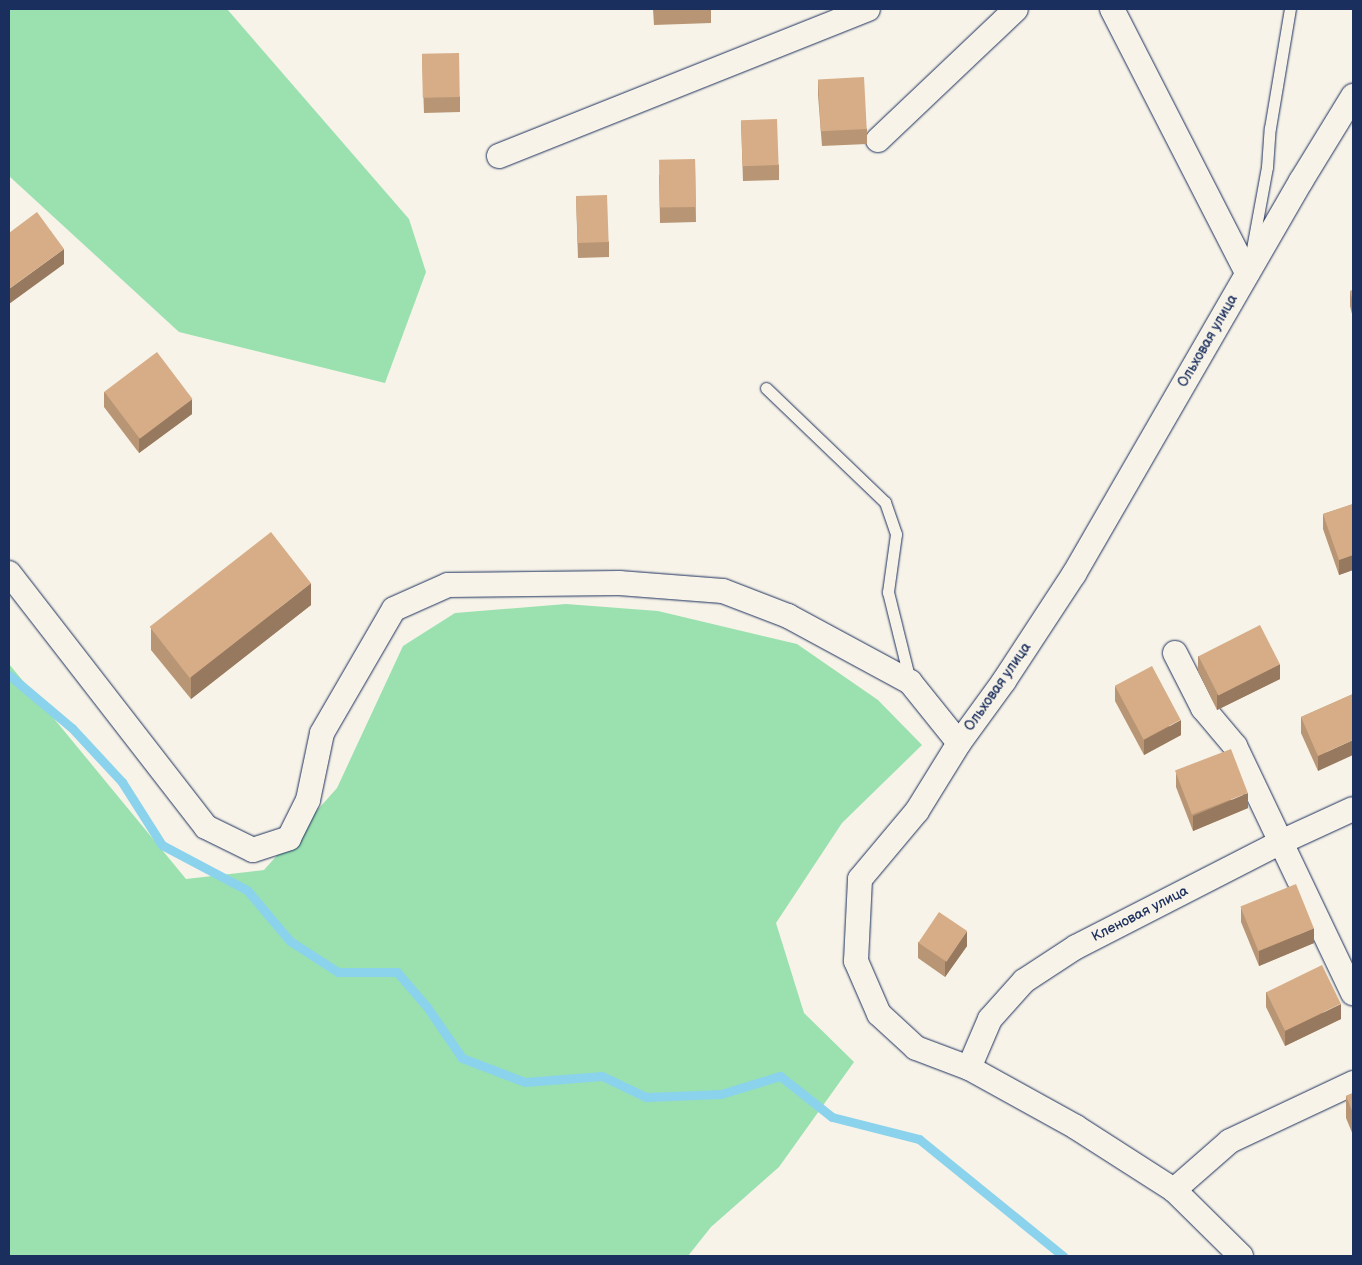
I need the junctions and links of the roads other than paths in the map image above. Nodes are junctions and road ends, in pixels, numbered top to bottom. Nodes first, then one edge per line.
1 (868, 9) edge
2 (1016, 9) edge
3 (1112, 9) edge
4 (1290, 9) edge
5 (1353, 96) edge
6 (878, 140) dead end
7 (499, 156) dead end
8 (1247, 273) junction
9 (766, 388) dead end
10 (9, 573) edge
11 (1176, 653) dead end
12 (910, 682) junction
13 (959, 742) junction
14 (1353, 809) edge
15 (1279, 843) junction
16 (1353, 993) edge
17 (969, 1068) junction
18 (1353, 1082) edge
19 (1174, 1190) junction
20 (1242, 1256) edge

1 - 7 street
2 - 6 street
3 - 8 street
4 - 8 lane
5 - 8 street, Ольховая улица
8 - 13 street, Ольховая улица
9 - 12 lane
10 - 12 street
11 - 15 street
12 - 13 street
13 - 17 street, Ольховая улица
14 - 15 street, Кленовая улица
15 - 16 street
15 - 17 street, Кленовая улица
17 - 19 street, Ольховая улица
18 - 19 street
19 - 20 street, Ольховая улица

